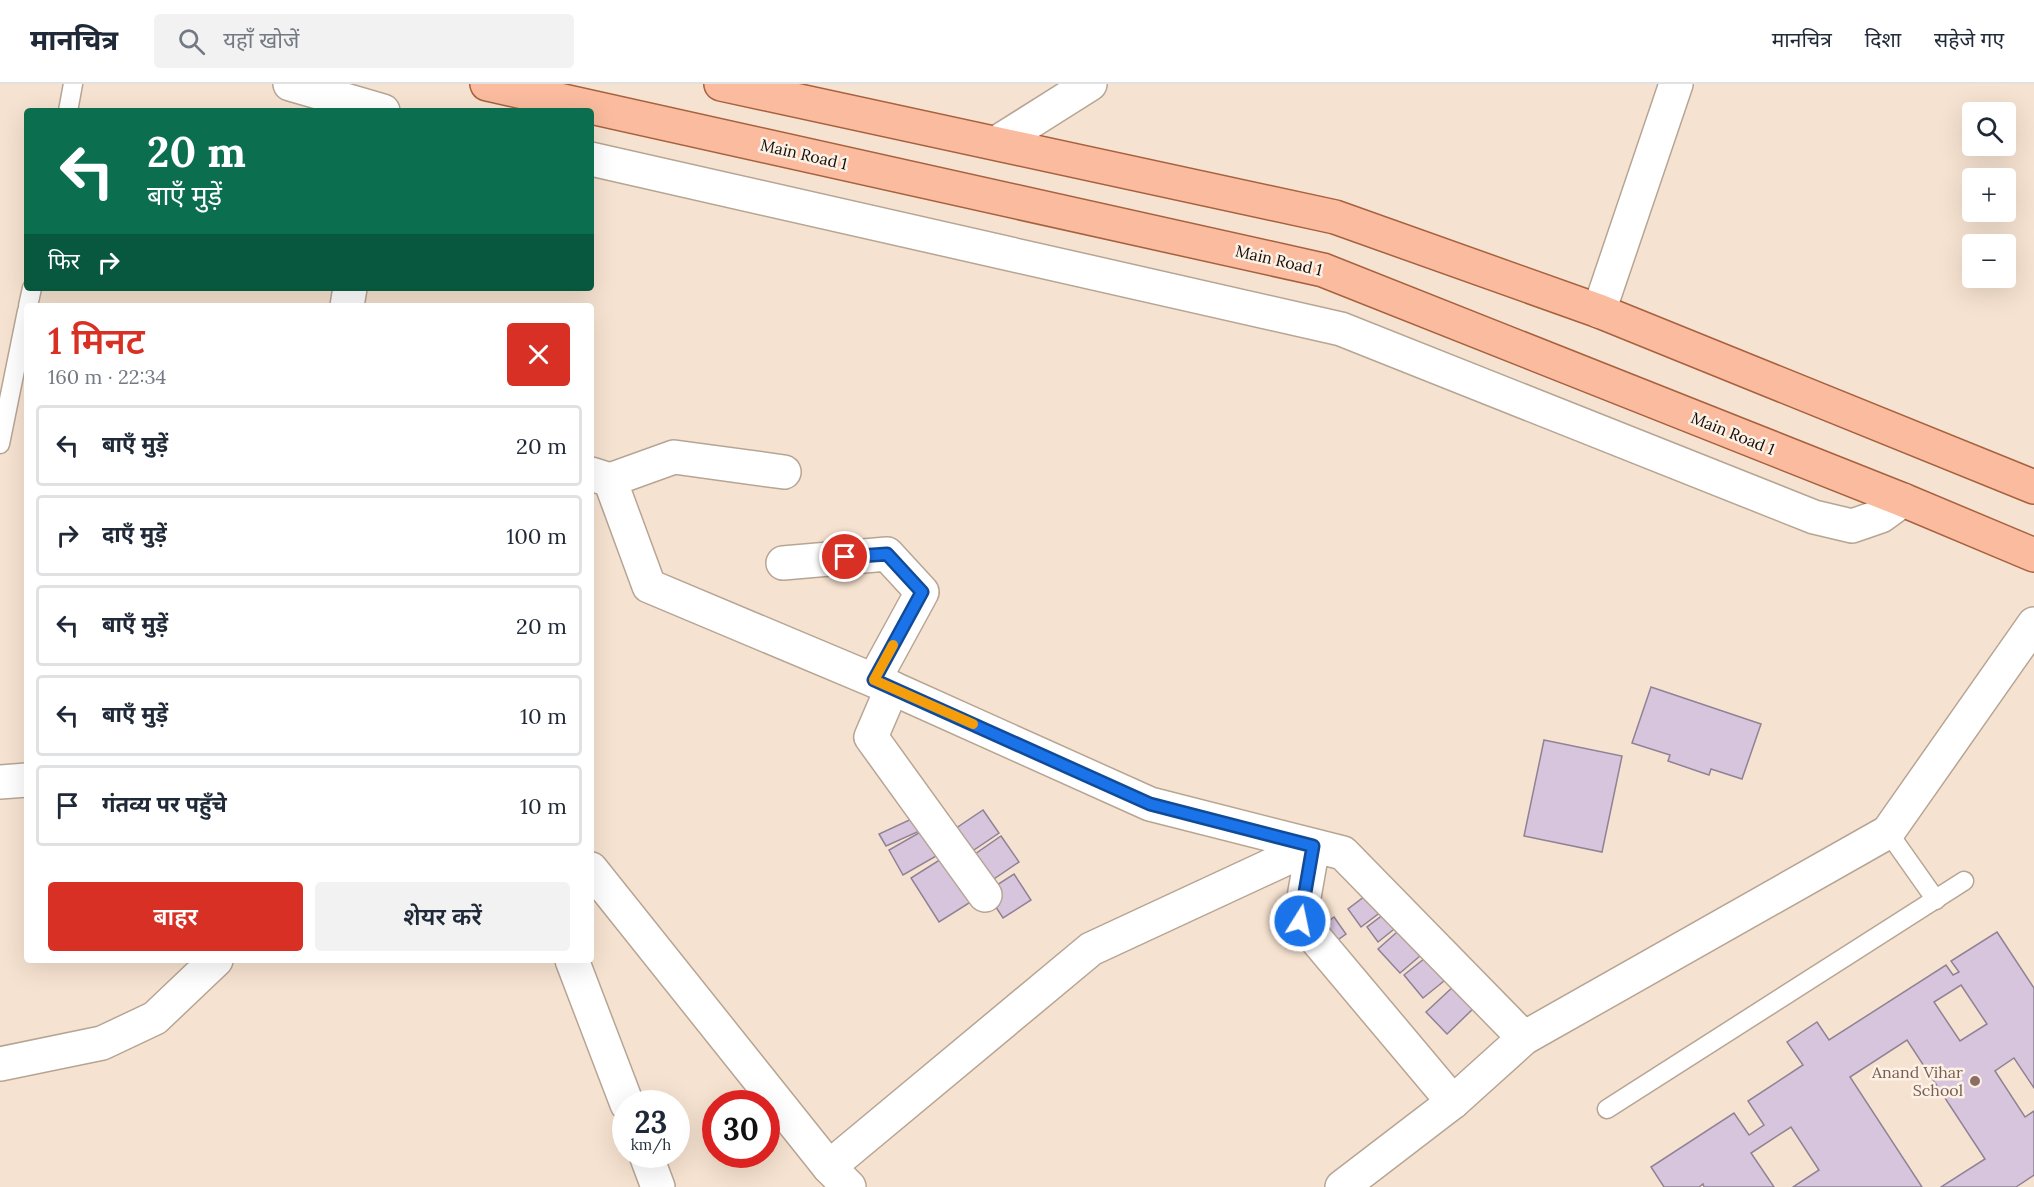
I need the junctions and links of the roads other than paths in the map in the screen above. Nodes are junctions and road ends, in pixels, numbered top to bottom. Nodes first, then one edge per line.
1 (73, 84) edge
2 (290, 84) edge
3 (487, 84) edge
4 (721, 84) edge
5 (1090, 84) edge
6 (1676, 84) edge
7 (69, 108) edge
8 (373, 108) edge
9 (998, 142) junction
10 (594, 160) edge
11 (1599, 311) junction
12 (24, 327) edge
13 (0, 444) edge
14 (784, 472) dead end
15 (601, 477) edge
16 (2034, 487) edge
17 (1903, 500) junction
18 (2034, 555) edge
19 (783, 562) dead end
20 (2034, 624) edge
21 (883, 684) junction
22 (24, 780) edge
23 (0, 782) edge
24 (1888, 832) junction
25 (1313, 846) junction
26 (594, 873) edge
27 (1964, 881) dead end
28 (985, 895) dead end
29 (1936, 900) junction
30 (213, 963) edge
31 (573, 963) edge
32 (1524, 1038) junction
33 (0, 1064) edge
34 (622, 1090) edge
35 (1453, 1102) junction
36 (1607, 1109) dead end
37 (651, 1168) edge
38 (839, 1177) edge
39 (658, 1187) edge
40 (1342, 1187) edge

1 - 7 lane
2 - 8 street
3 - 17 main road, Main Road 1
4 - 9 main road
5 - 9 street
6 - 11 street
9 - 11 main road
10 - 17 street
11 - 16 main road
12 - 13 lane
14 - 15 street
15 - 21 street
17 - 18 main road, Main Road 1
19 - 21 street
20 - 24 street
21 - 25 street
21 - 28 street
22 - 23 street
24 - 29 lane
24 - 32 street
25 - 32 street
25 - 35 street
25 - 38 street
26 - 38 street
27 - 29 lane
29 - 36 lane
30 - 33 street
31 - 34 street
32 - 35 street
35 - 40 street
37 - 39 street

